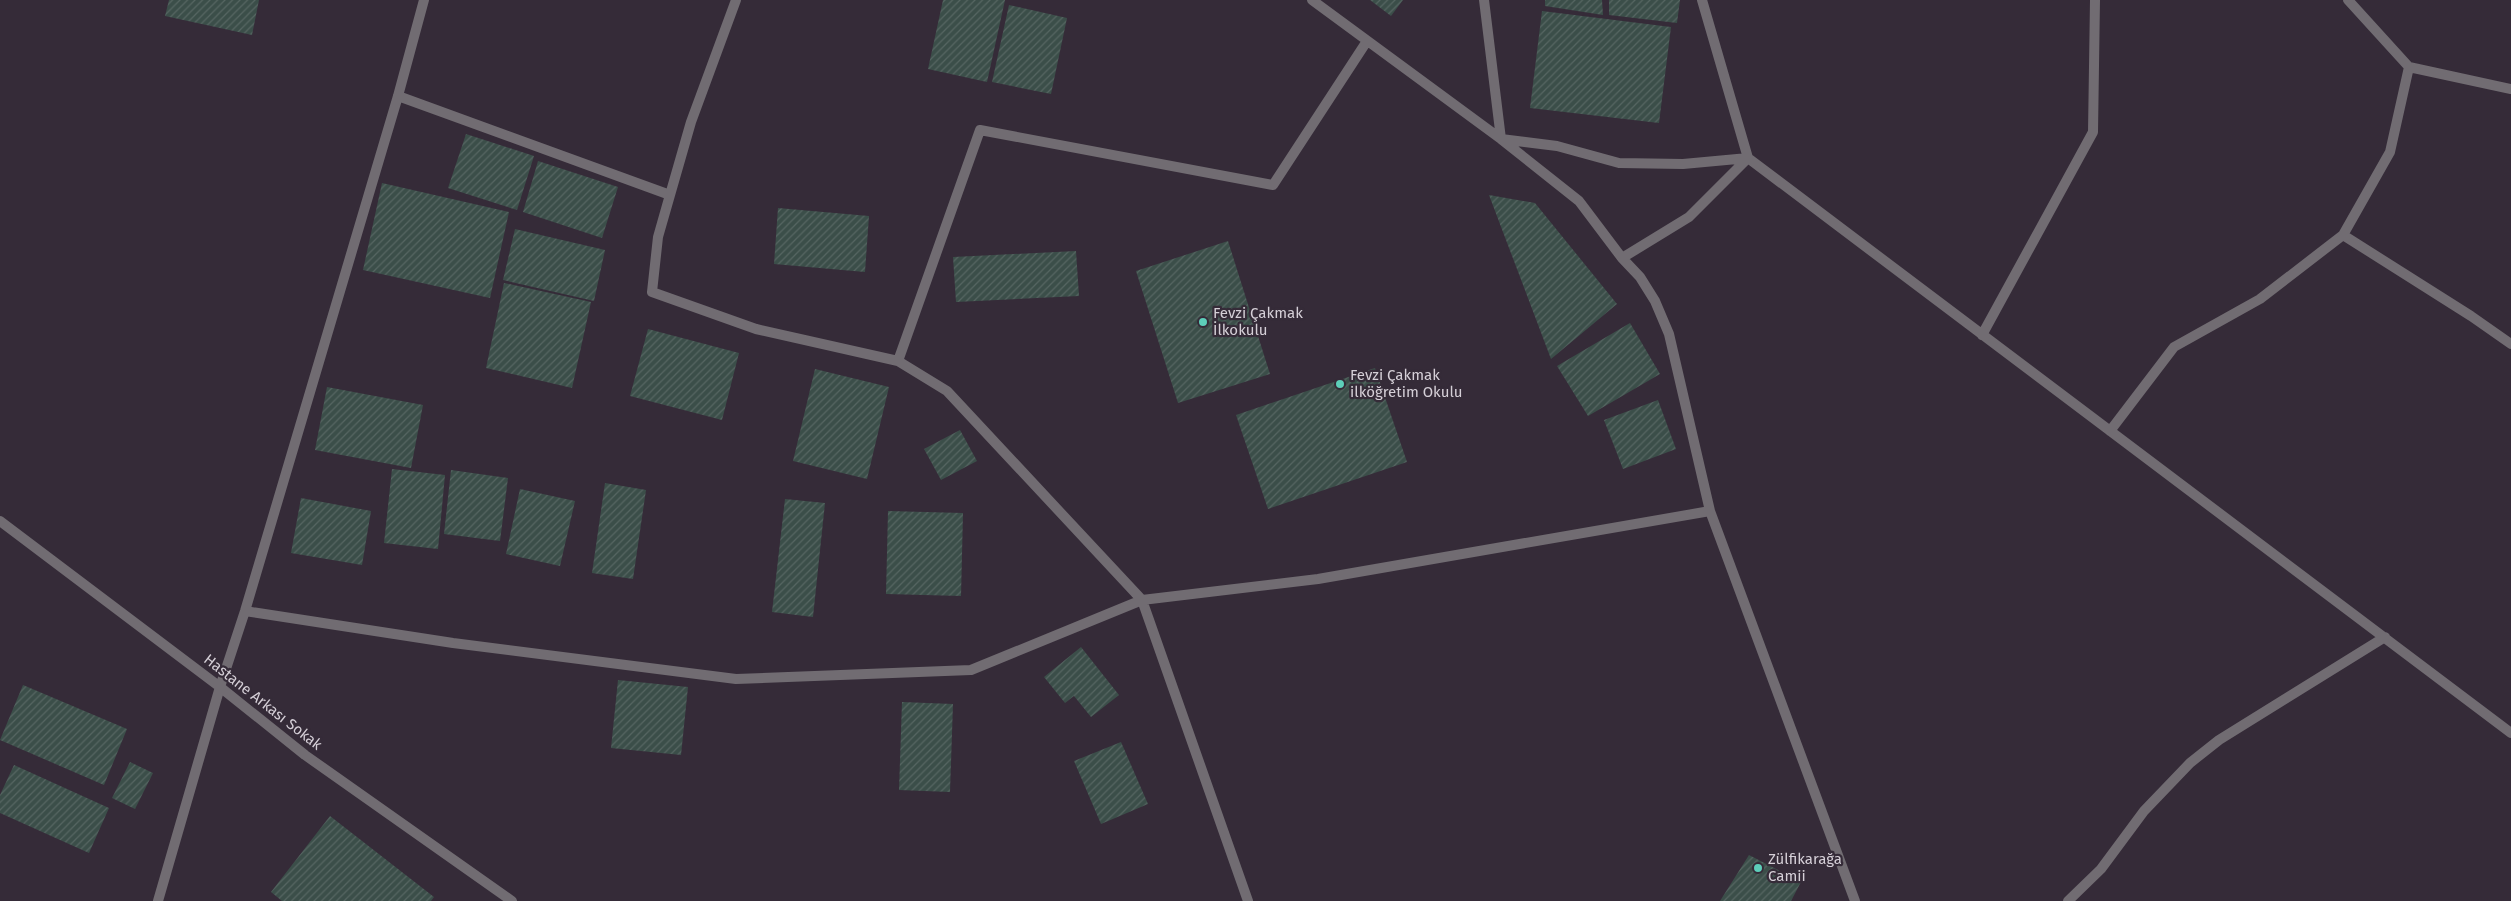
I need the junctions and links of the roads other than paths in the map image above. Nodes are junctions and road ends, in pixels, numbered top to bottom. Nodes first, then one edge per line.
1 (424, 0) edge
2 (736, 0) edge
3 (1312, 0) edge
4 (1484, 0) edge
5 (1702, 0) edge
6 (2095, 0) edge
7 (2348, 0) edge
8 (1367, 41) junction
9 (2409, 67) junction
10 (2511, 89) edge
11 (398, 96) junction
12 (1501, 139) junction
13 (1748, 158) junction
14 (670, 195) junction
15 (2343, 235) junction
16 (1622, 258) junction
17 (1982, 335) junction
18 (2511, 344) edge
19 (898, 361) junction
20 (2110, 431) junction
21 (1710, 511) junction
22 (0, 522) edge
23 (1142, 600) junction
24 (245, 612) junction
25 (2384, 637) junction
26 (220, 687) junction
27 (2511, 733) edge
28 (158, 901) edge
29 (512, 901) edge
30 (1248, 901) edge
31 (1854, 901) edge
32 (2068, 901) edge

1 - 11 street
2 - 14 street
3 - 8 street
4 - 12 street
5 - 13 street
6 - 17 street
7 - 9 street
8 - 12 street
8 - 19 street
9 - 10 street
9 - 15 street
11 - 14 street
11 - 24 street
12 - 13 street
12 - 16 street
13 - 16 street
13 - 17 street
14 - 19 street
15 - 18 street
15 - 20 street
16 - 21 street
17 - 20 street
19 - 23 street
20 - 25 street
21 - 23 street
21 - 31 street
22 - 26 street, Hastane Arkası Sokak
23 - 24 street
23 - 30 street
24 - 26 street
25 - 27 street
25 - 32 street
26 - 28 street
26 - 29 street, Hastane Arkası Sokak

